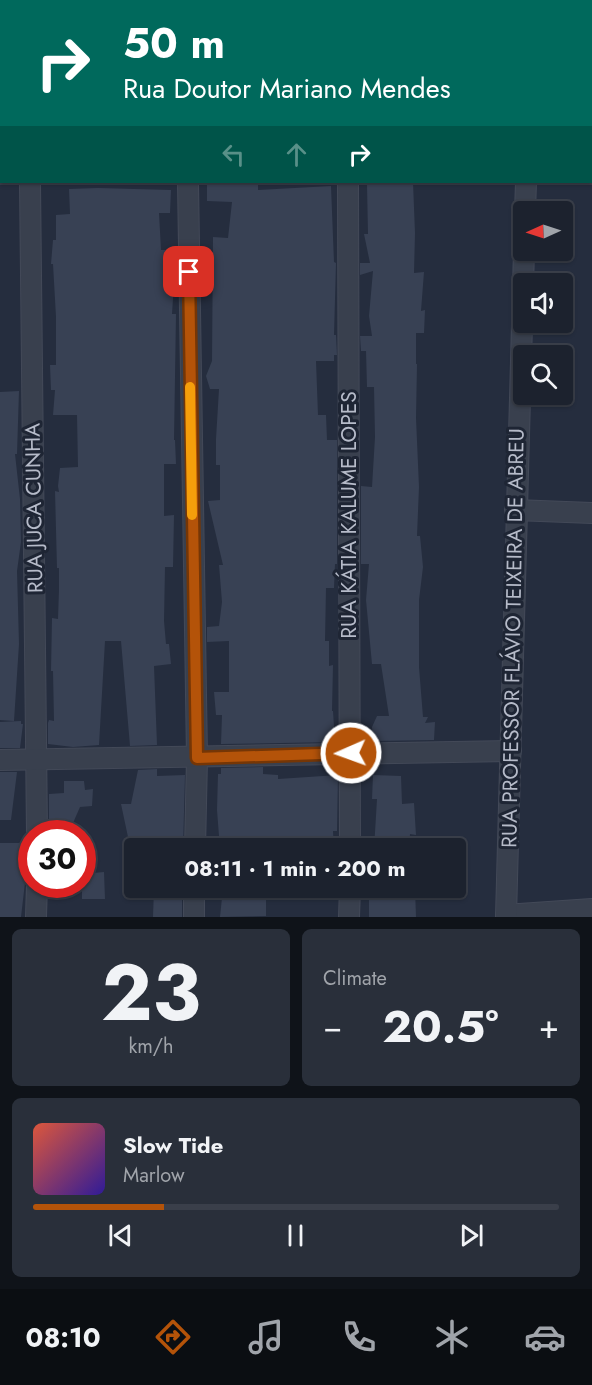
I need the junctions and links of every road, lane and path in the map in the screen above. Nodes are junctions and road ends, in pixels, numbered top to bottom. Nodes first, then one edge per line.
1 (30, 183) edge
2 (188, 183) edge
3 (348, 183) edge
4 (526, 183) edge
5 (525, 201) edge
6 (524, 261) edge
7 (515, 510) junction
8 (592, 513) edge
9 (512, 751) junction
10 (351, 753) junction
11 (197, 758) junction
12 (37, 759) junction
13 (0, 760) edge
14 (37, 820) edge
15 (195, 838) edge
16 (350, 838) edge
17 (37, 898) edge
18 (194, 898) edge
19 (350, 898) edge
20 (592, 909) edge
21 (506, 916) edge
22 (36, 917) edge
23 (194, 917) edge
24 (349, 917) edge

1 - 12 street, RUA JUCA CUNHA
2 - 11 street
3 - 10 street, RUA KÁTIA KALUME LOPES
4 - 5 street
6 - 7 street, RUA PROFESSOR FLÁVIO TEIXEIRA DE ABREU
7 - 8 street
7 - 9 street, RUA PROFESSOR FLÁVIO TEIXEIRA DE ABREU
9 - 10 street
9 - 21 street, RUA PROFESSOR FLÁVIO TEIXEIRA DE ABREU
10 - 11 street
10 - 16 street, RUA KÁTIA KALUME LOPES
11 - 12 street
11 - 15 street
12 - 13 street
12 - 14 street, RUA JUCA CUNHA
17 - 22 street
18 - 23 street
19 - 24 street
20 - 21 street

